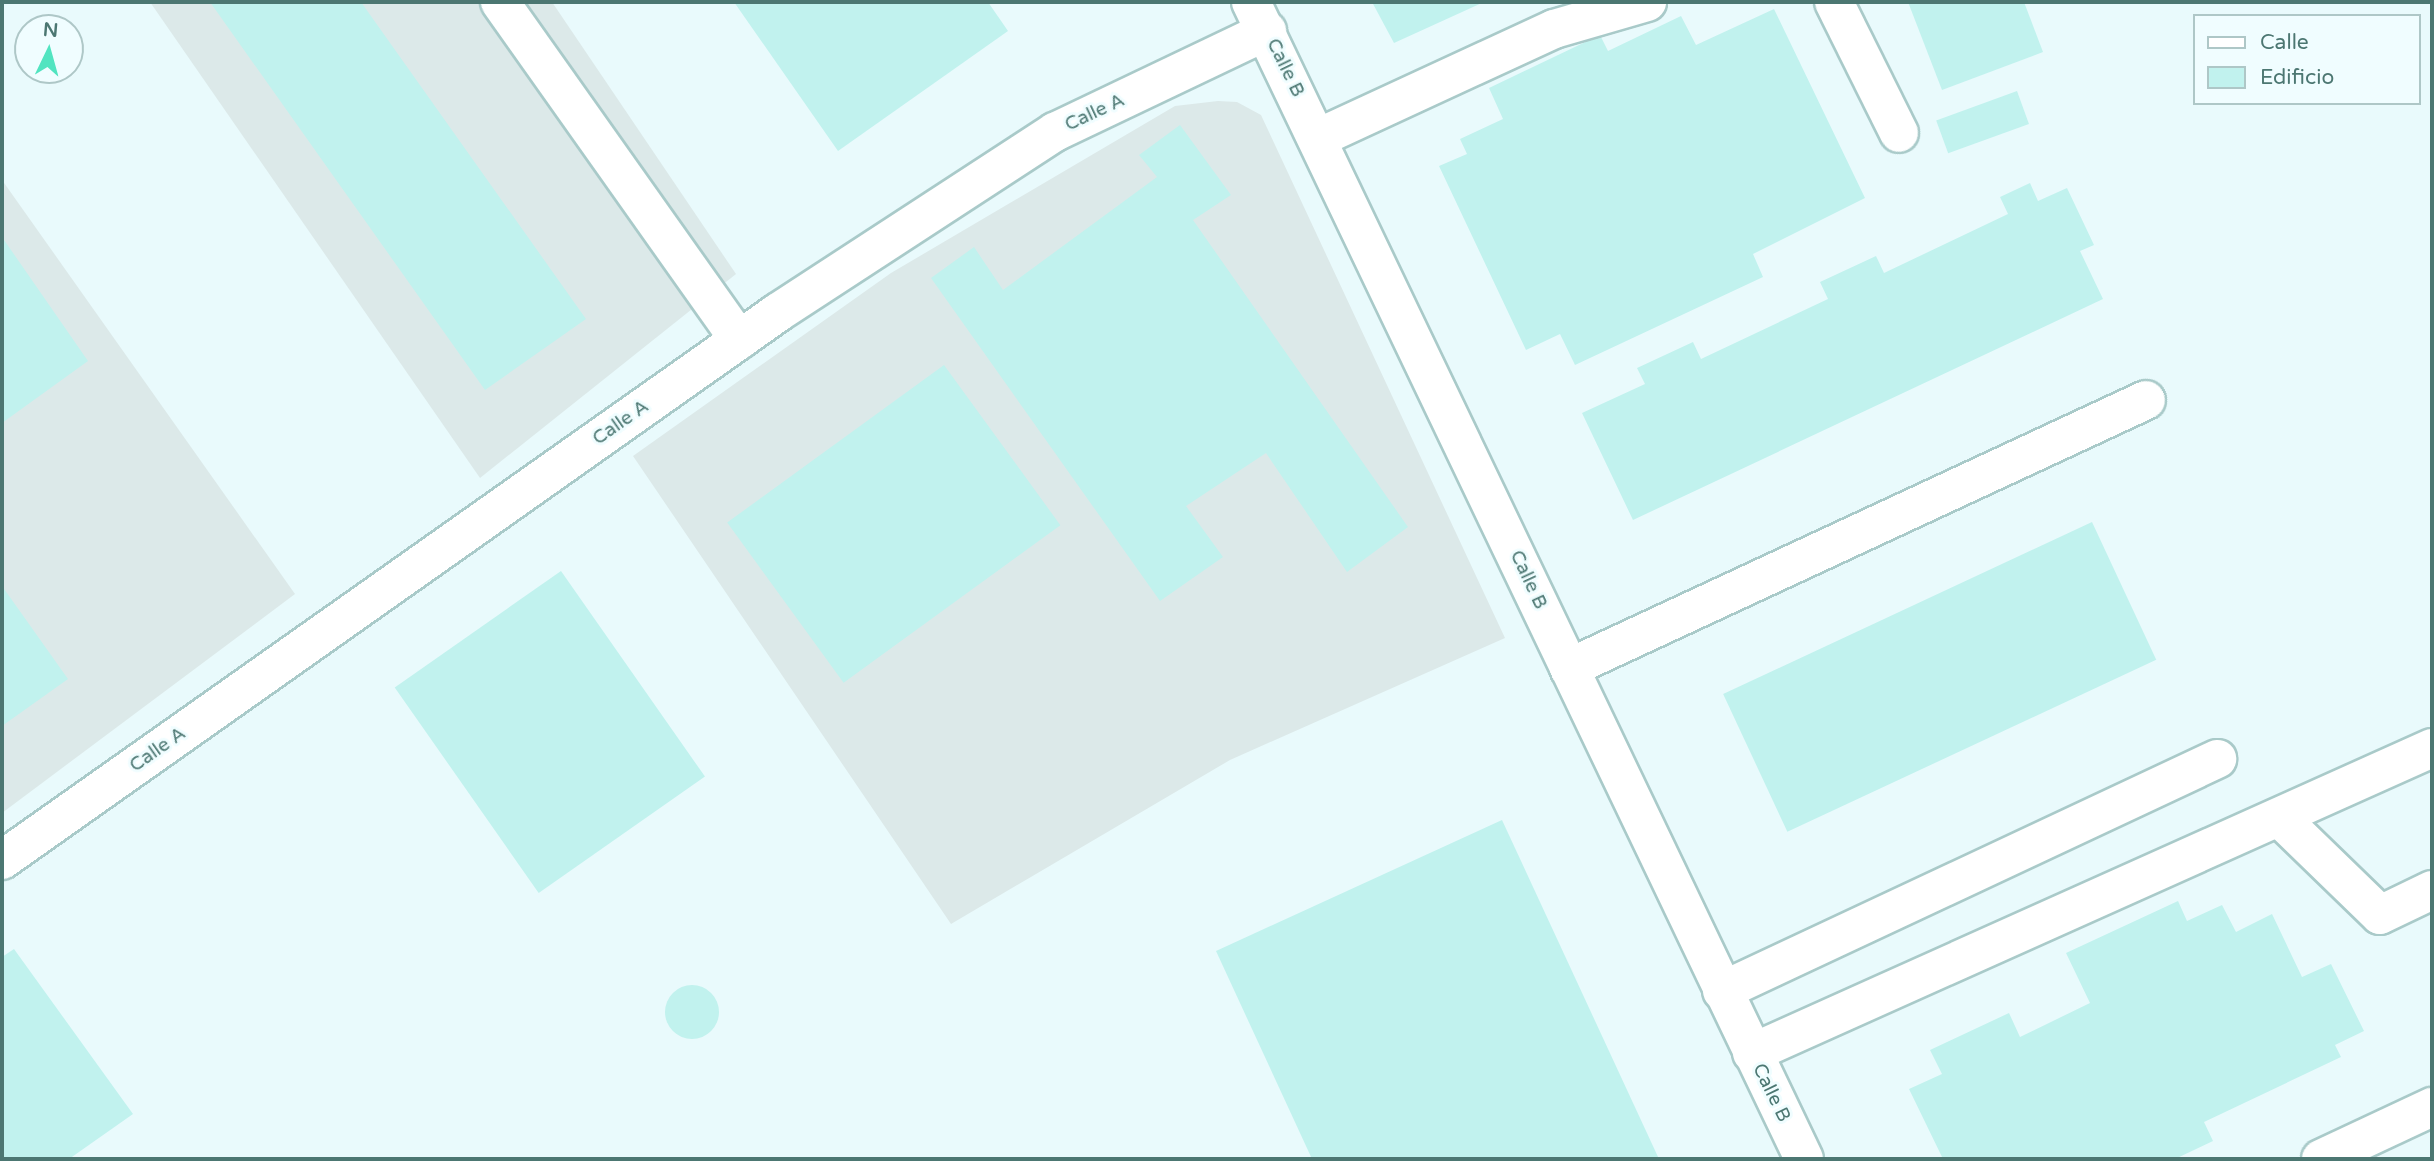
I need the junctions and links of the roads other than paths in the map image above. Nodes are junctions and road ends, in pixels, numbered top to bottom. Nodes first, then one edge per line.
1 (500, 2) edge
2 (1647, 2) edge
3 (1835, 2) edge
4 (1259, 16) edge
5 (1899, 133) dead end
6 (1318, 138) junction
7 (739, 340) junction
8 (2146, 400) dead end
9 (1569, 668) junction
10 (2432, 748) edge
11 (2217, 758) dead end
12 (2280, 818) junction
13 (2, 860) edge
14 (2432, 890) edge
15 (1722, 991) junction
16 (1752, 1053) junction
17 (2432, 1107) edge
18 (1804, 1159) edge
19 (2320, 1159) edge

1 - 7 street
2 - 6 street
3 - 5 street
4 - 6 street, Calle B
4 - 7 street, Calle A
6 - 9 street, Calle B
7 - 13 street, Calle A
8 - 9 street
9 - 15 street, Calle B
10 - 12 street
11 - 15 street
12 - 14 street
12 - 16 street
15 - 16 street, Calle B
16 - 18 street, Calle B
17 - 19 street

